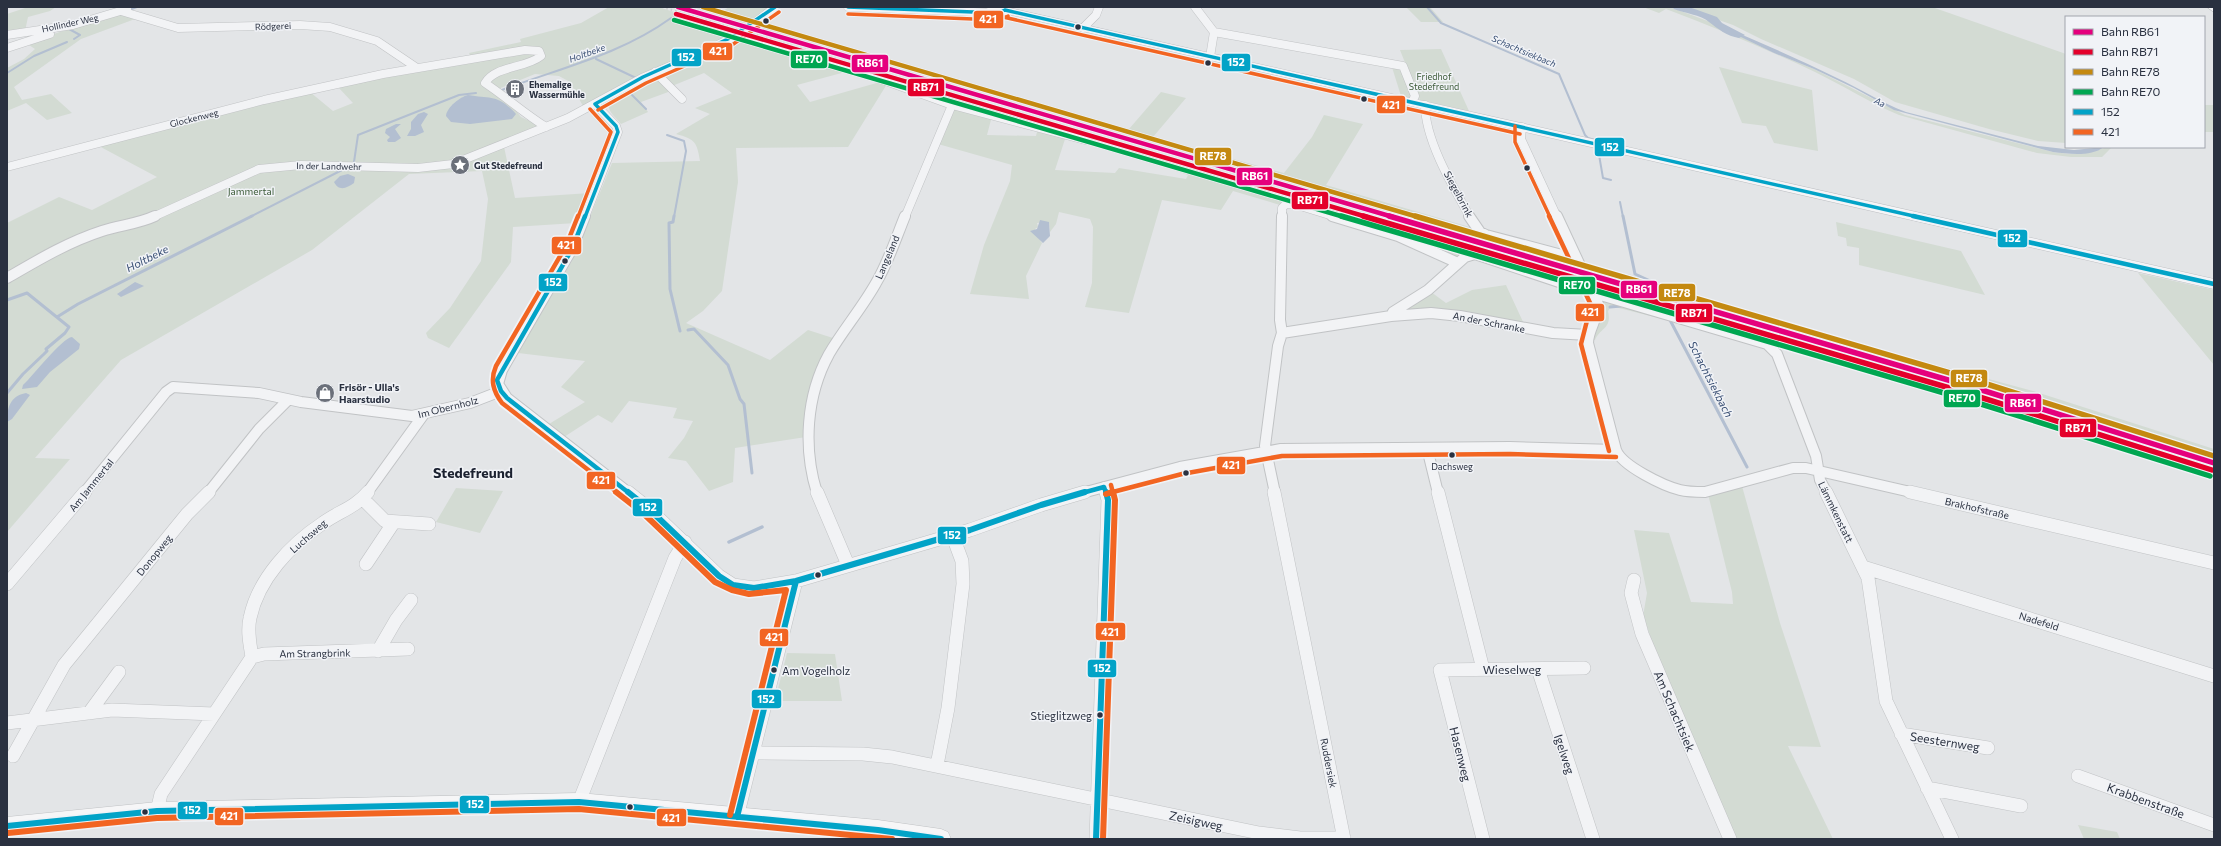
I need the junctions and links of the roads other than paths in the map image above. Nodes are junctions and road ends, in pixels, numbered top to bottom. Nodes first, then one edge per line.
1 (132, 7) edge
2 (775, 7) edge
3 (848, 7) edge
4 (990, 7) edge
5 (1099, 7) edge
6 (1195, 7) edge
7 (2212, 7) edge
8 (2214, 9) edge
9 (1011, 10) edge
10 (121, 11) junction
11 (72, 25) junction
12 (1083, 28) junction
13 (1214, 32) junction
14 (7, 35) edge
15 (734, 36) junction
16 (7, 48) edge
17 (1210, 56) junction
18 (408, 62) junction
19 (417, 68) junction
20 (655, 72) junction
21 (383, 74) junction
22 (682, 98) dead end
23 (1412, 102) junction
24 (595, 104) junction
25 (952, 104) junction
26 (1425, 105) junction
27 (546, 127) junction
28 (1522, 127) junction
29 (1086, 140) dead end
30 (7, 167) edge
31 (1577, 258) junction
32 (1458, 263) junction
33 (7, 278) edge
34 (2214, 284) edge
35 (1594, 293) junction
36 (1391, 316) junction
37 (1282, 333) junction
38 (1588, 335) junction
39 (173, 387) joint
40 (501, 391) junction
41 (288, 400) junction
42 (424, 414) junction
43 (1427, 448) junction
44 (1266, 451) junction
45 (1618, 454) junction
46 (1819, 471) junction
47 (1104, 487) junction
48 (362, 499) junction
49 (394, 522) junction
50 (429, 524) dead end
51 (952, 534) junction
52 (685, 542) junction
53 (2214, 563) edge
54 (366, 564) dead end
55 (848, 565) junction
56 (1863, 567) junction
57 (1634, 580) dead end
58 (796, 581) junction
59 (7, 584) edge
60 (411, 600) dead end
61 (408, 649) dead end
62 (378, 651) junction
63 (252, 657) junction
64 (1584, 668) dead end
65 (1483, 669) junction
66 (1538, 669) junction
67 (1440, 670) joint
68 (119, 672) dead end
69 (2214, 676) edge
70 (89, 713) junction
71 (214, 714) junction
72 (33, 720) junction
73 (7, 723) edge
74 (1901, 734) junction
75 (1988, 748) dead end
76 (754, 753) junction
77 (13, 756) dead end
78 (937, 765) junction
79 (2078, 776) dead end
80 (1927, 788) junction
81 (1097, 799) junction
82 (579, 802) junction
83 (2021, 806) dead end
84 (157, 811) junction
85 (737, 817) junction
86 (2214, 825) edge
87 (7, 826) edge
88 (1344, 838) edge
89 (941, 839) edge
90 (1096, 839) edge
91 (1484, 839) edge
92 (1593, 839) edge
93 (1730, 839) edge
94 (1952, 839) edge

1 - 10 street, Hollinder Weg
2 - 15 street, In der Landwehr
3 - 9 street
4 - 9 main road
5 - 12 street
6 - 13 street
7 - 8 street
9 - 12 main road
10 - 11 street, Hollinder Weg
10 - 18 street, Rödgerei
11 - 14 street, Hollinder Weg
11 - 16 street
12 - 17 main road
13 - 17 street
13 - 23 street
15 - 20 street, In der Landwehr
15 - 25 street
17 - 23 main road
18 - 19 street, Rödgerei
18 - 21 street, Glockenweg
19 - 21 street, Glockenweg
19 - 27 street, Glockenweg
20 - 22 street
20 - 24 street, In der Landwehr
21 - 30 street, Glockenweg
23 - 26 main road
24 - 27 street, In der Landwehr
24 - 40 street
25 - 29 street
25 - 55 street, Langeland
26 - 28 main road
26 - 31 street, Siegelbrink
27 - 33 street, In der Landwehr
28 - 31 street
28 - 34 main road
31 - 35 street
32 - 35 street
32 - 36 street
32 - 37 street, Ruddersiek
35 - 38 street
35 - 46 street, Lämmkenstatt
36 - 37 street, An der Schranke
36 - 38 street, An der Schranke
37 - 44 street, Ruddersiek
38 - 45 street
39 - 41 street, Im Obernholz
39 - 59 street, Am Jammertal
40 - 42 street, Im Obernholz
40 - 52 street
41 - 42 street, Im Obernholz
41 - 72 street, Donopweg
42 - 48 street
43 - 44 street
43 - 45 street
43 - 65 street
44 - 47 street
44 - 88 street, Ruddersiek
45 - 46 street, Brakhofstraße
46 - 53 street, Brakhofstraße
46 - 56 street, Lämmkenstatt
47 - 51 street
47 - 81 street
48 - 49 street
48 - 63 street, Luchsweg
49 - 50 street
49 - 54 street
51 - 55 street
51 - 78 street
52 - 58 street
52 - 82 street
55 - 58 street
56 - 69 street, Nadefeld
56 - 74 street, Lämmkenstatt
57 - 93 street, Am Schachtsiek
58 - 76 street
60 - 62 street
61 - 62 street, Am Strangbrink
62 - 63 street, Am Strangbrink
63 - 71 street
64 - 66 street, Wieselweg
65 - 66 street, Wieselweg
65 - 67 street, Wieselweg
66 - 92 street, Igelweg
67 - 91 street, Hasenweg
68 - 70 street
70 - 71 street
70 - 72 street
71 - 84 street
72 - 73 street
72 - 77 street, Donopweg
74 - 75 street, Seesternweg
74 - 80 street, Lämmkenstatt
76 - 78 street
76 - 85 street
78 - 81 street
79 - 86 street, Krabbenstraße
80 - 83 street
80 - 94 street, Lämmkenstatt
81 - 88 street, Zeisigweg
81 - 90 street
82 - 84 street
82 - 85 street
84 - 87 street
85 - 89 street

